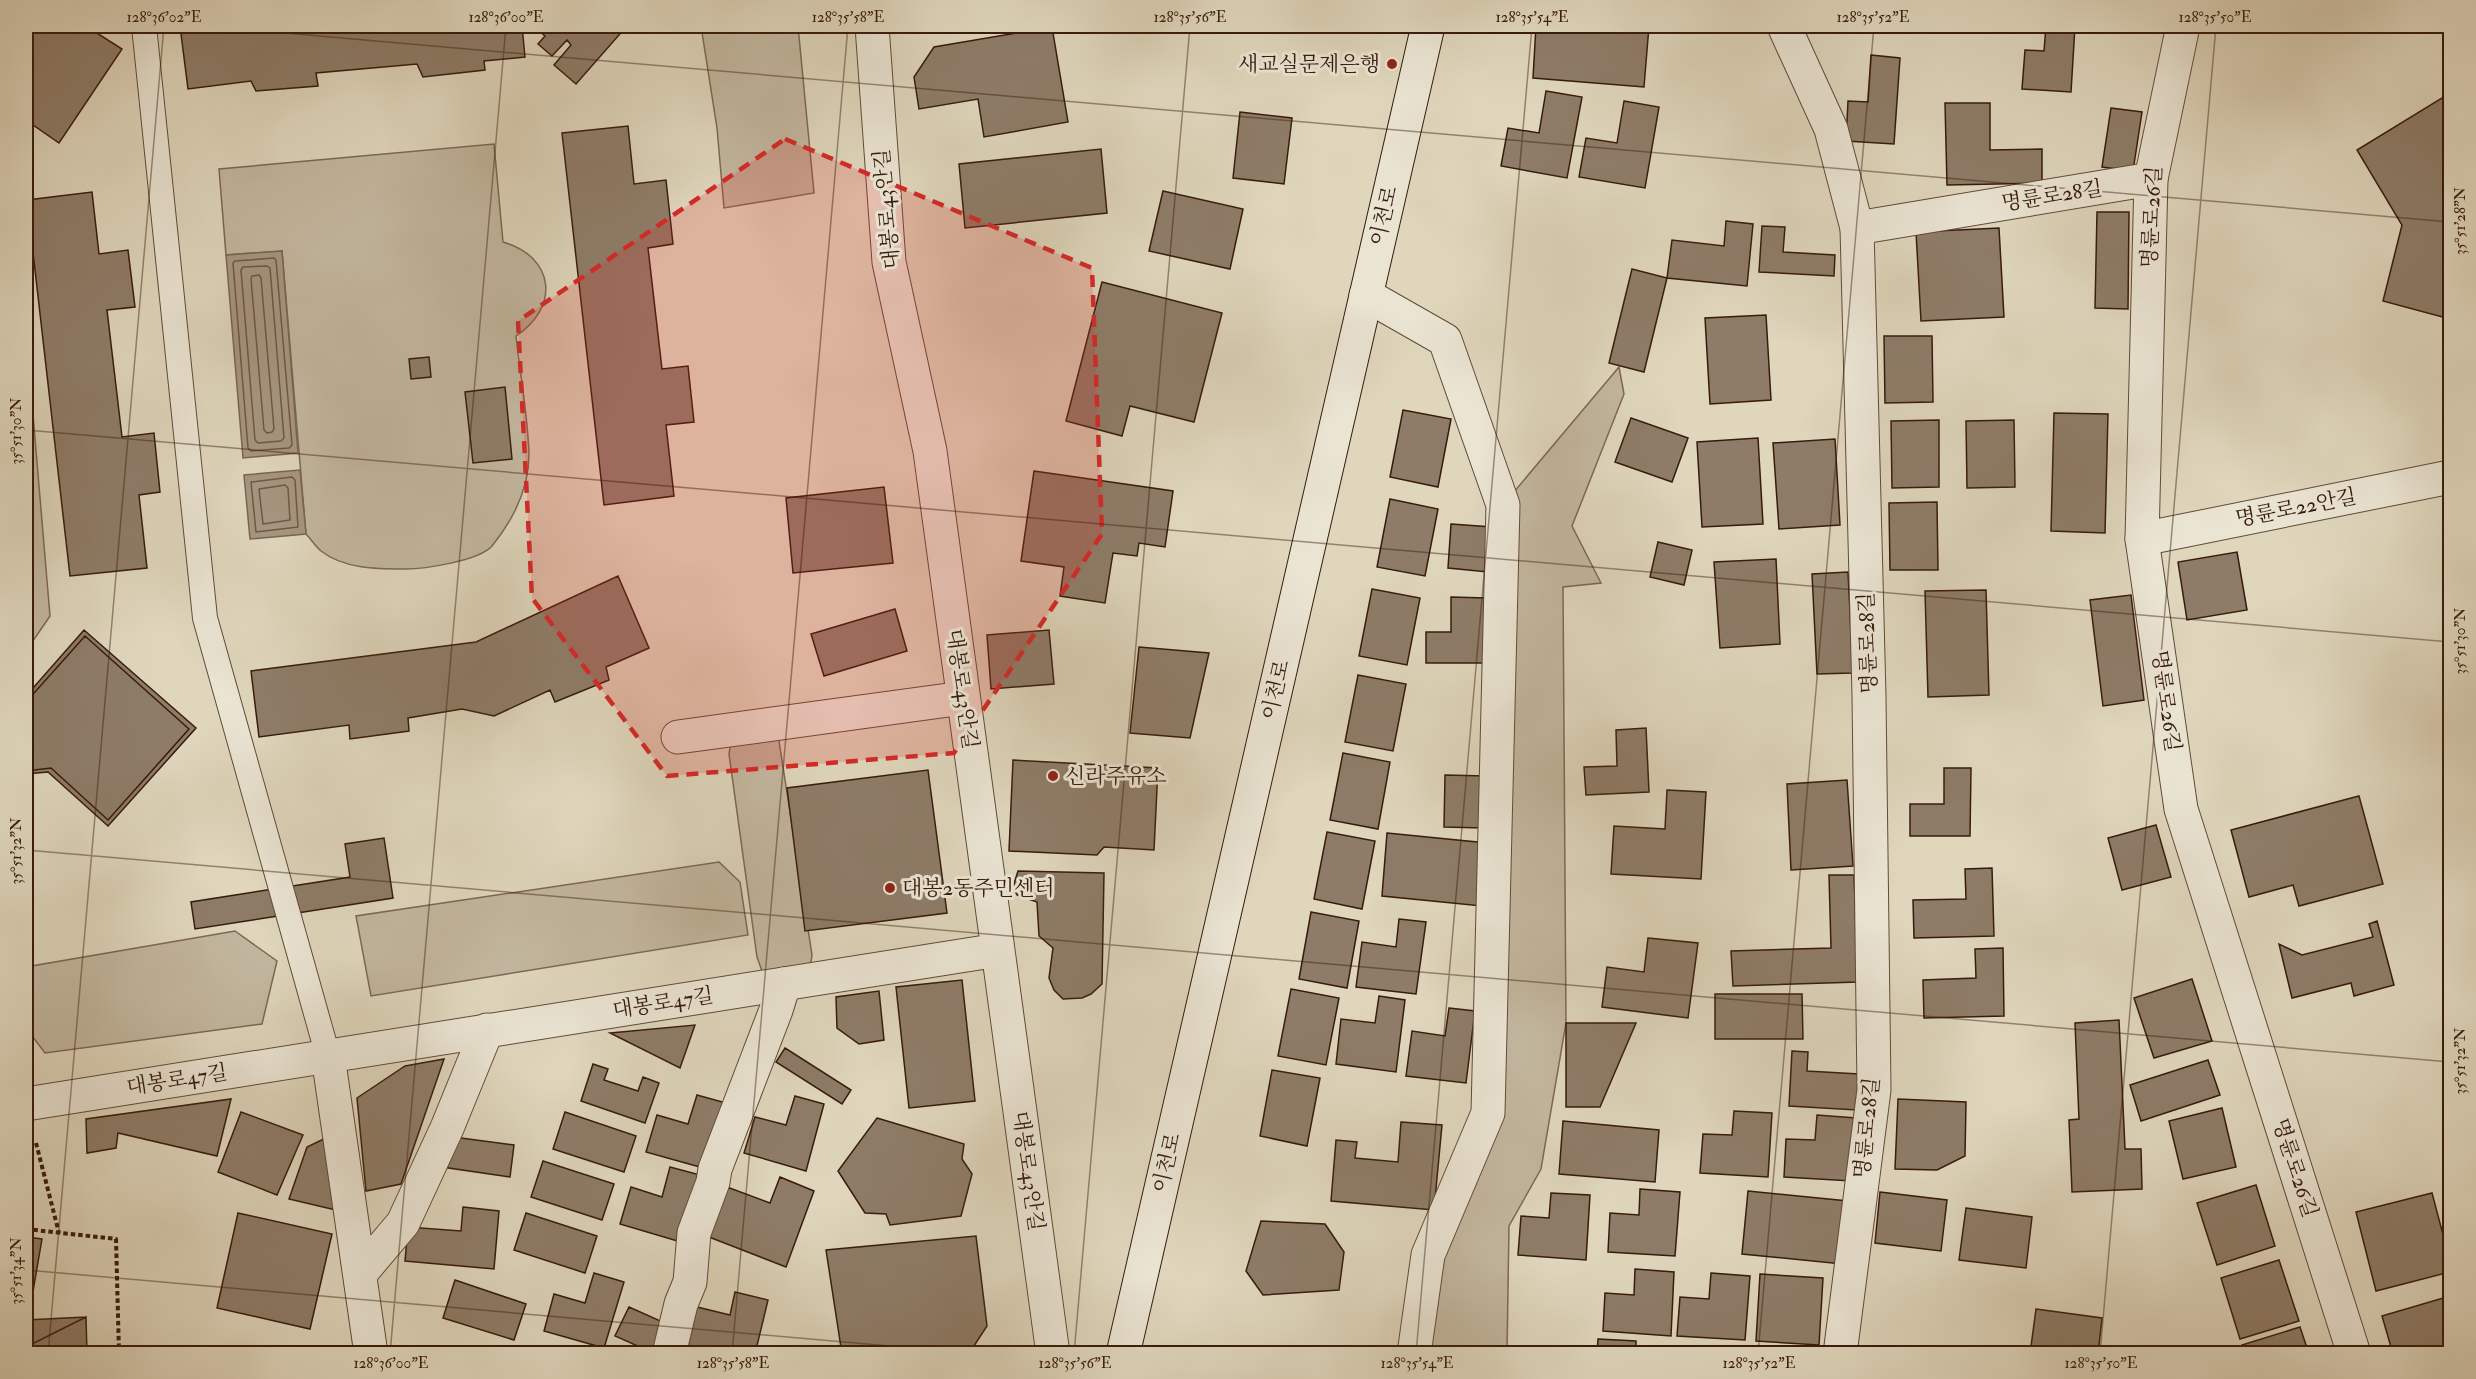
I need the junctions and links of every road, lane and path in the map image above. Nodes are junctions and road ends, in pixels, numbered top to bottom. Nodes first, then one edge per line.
1 (144, 26) edge
2 (872, 26) edge
3 (1428, 26) edge
4 (1784, 26) edge
5 (2182, 26) edge
6 (2151, 179) junction
7 (1857, 228) junction
8 (1366, 295) junction
9 (2451, 477) edge
10 (2142, 538) junction
11 (963, 698) junction
12 (678, 737) dead end
13 (998, 950) junction
14 (784, 984) junction
15 (487, 1030) junction
16 (328, 1056) junction
17 (26, 1103) edge
18 (26, 1229) edge
19 (58, 1233) junction
20 (360, 1274) junction
21 (119, 1353) edge
22 (371, 1353) edge
23 (669, 1353) edge
24 (1053, 1353) edge
25 (1123, 1353) edge
26 (1414, 1353) edge
27 (1840, 1353) edge
28 (2354, 1353) edge

1 - 16 lane
2 - 11 street, 대봉로43안길
3 - 8 street, 이천로
4 - 7 street
5 - 6 street, 명륜로26길
6 - 7 street, 명륜로28길
6 - 10 street, 명륜로26길
7 - 27 street, 명륜로28길
8 - 25 street, 이천로
8 - 26 street
9 - 10 street, 명륜로22안길
10 - 28 street, 명륜로26길
11 - 12 street
11 - 13 street, 대봉로43안길
13 - 14 street, 대봉로47길
13 - 24 street, 대봉로43안길
14 - 15 street, 대봉로47길
14 - 23 street
15 - 16 street, 대봉로47길
15 - 20 street
16 - 17 street, 대봉로47길
16 - 20 street
17 - 19 path
18 - 19 path
19 - 21 path
20 - 22 street

